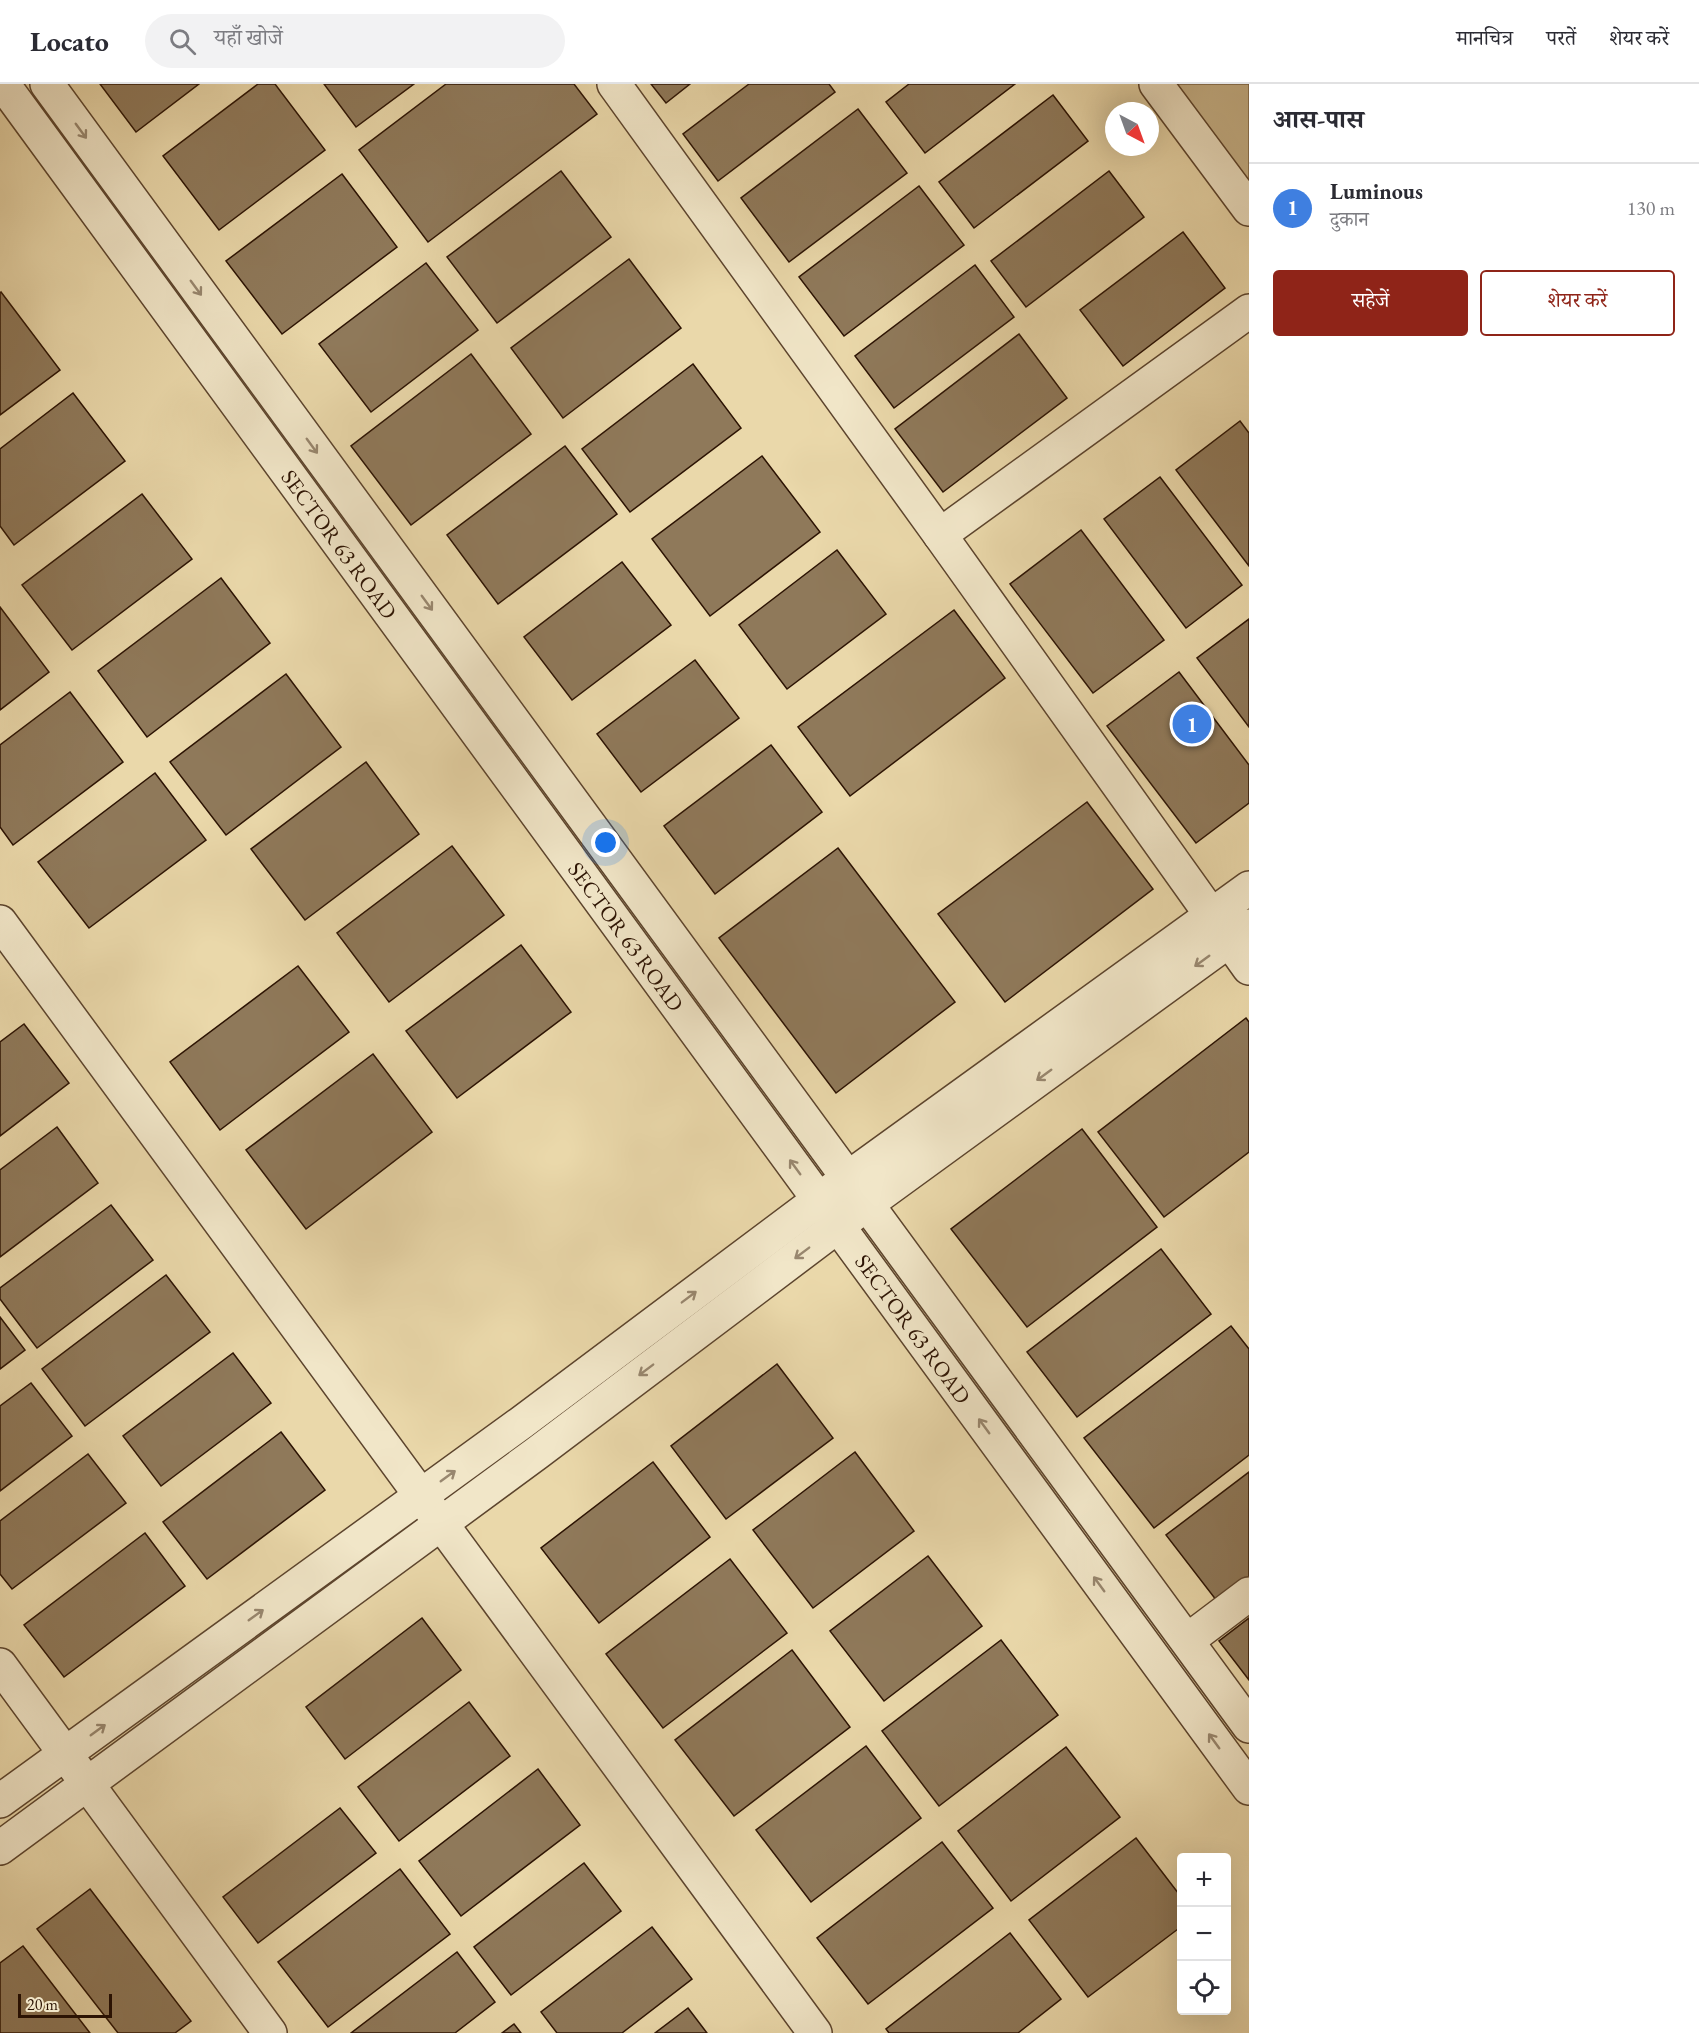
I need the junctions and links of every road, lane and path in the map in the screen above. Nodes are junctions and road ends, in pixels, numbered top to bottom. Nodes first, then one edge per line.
1 (3, 84) edge
2 (46, 84) edge
3 (614, 84) edge
4 (1156, 84) edge
5 (1249, 209) edge
6 (1249, 311) edge
7 (939, 535) junction
8 (1249, 888) edge
9 (0, 922) edge
10 (1230, 928) edge
11 (1249, 968) edge
12 (848, 1178) junction
13 (819, 1200) junction
14 (867, 1204) junction
15 (838, 1226) junction
16 (421, 1496) junction
17 (441, 1524) junction
18 (1249, 1594) edge
19 (1188, 1640) junction
20 (0, 1665) edge
21 (1249, 1726) edge
22 (65, 1754) junction
23 (87, 1784) junction
24 (1249, 1788) edge
25 (0, 1801) edge
26 (0, 1848) edge
27 (270, 2033) edge
28 (815, 2033) edge

13 -> 1 street, SECTOR 63 ROAD
2 -> 12 street, SECTOR 63 ROAD
3 - 7 street
4 - 5 street
6 - 7 street
7 - 10 street
8 - 10 street
9 - 16 street
10 - 11 street
10 - 12 street
10 -> 14 street
12 - 13 street
12 - 14 street, SECTOR 63 ROAD
13 - 15 street, SECTOR 63 ROAD
16 -> 13 street
14 - 15 street
14 - 19 street, SECTOR 63 ROAD
15 -> 17 street
24 -> 15 street, SECTOR 63 ROAD
16 - 17 street
22 -> 16 street
17 - 23 street
17 - 28 street
18 - 19 street
19 - 21 street, SECTOR 63 ROAD
20 - 22 street
22 - 23 street
22 - 25 street
23 - 26 street
23 - 27 street

